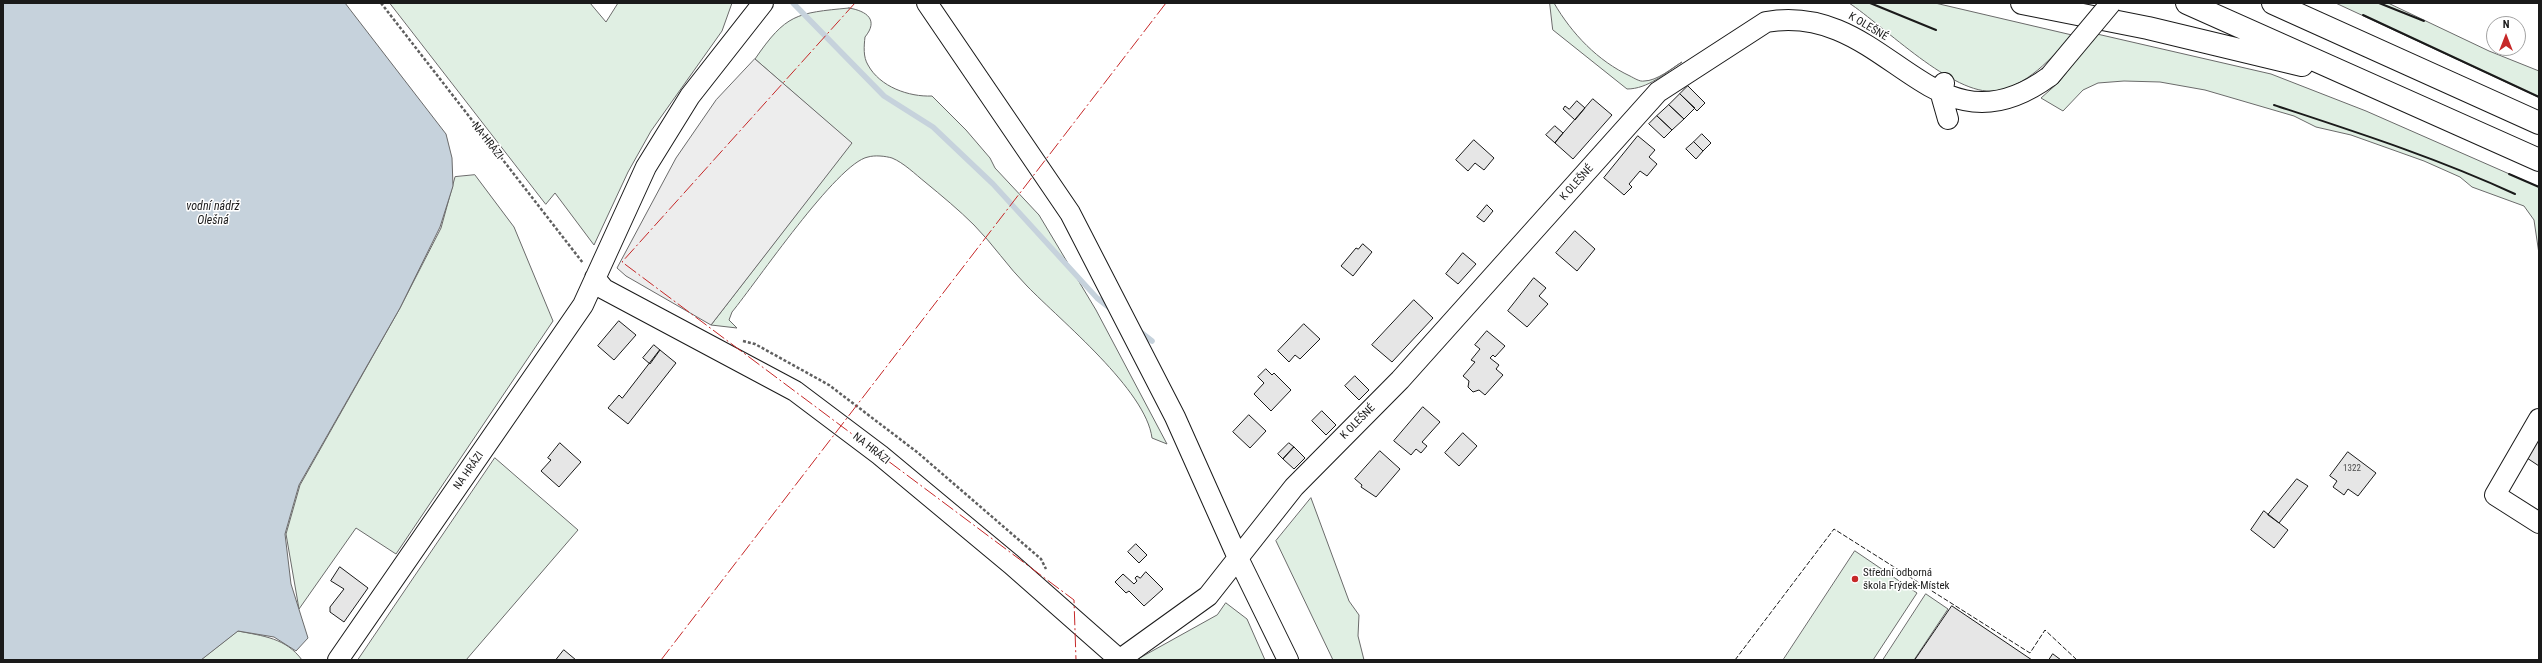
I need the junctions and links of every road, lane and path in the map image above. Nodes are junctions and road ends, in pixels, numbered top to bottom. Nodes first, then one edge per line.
1 (381, 3) edge
2 (763, 3) edge
3 (927, 3) edge
4 (2022, 3) edge
5 (2111, 3) edge
6 (2188, 3) edge
7 (2273, 3) edge
8 (2356, 78) junction
9 (1944, 83) junction
10 (1948, 119) dead end
11 (2539, 123) edge
12 (2539, 160) edge
13 (595, 278) junction
14 (2539, 419) edge
15 (2539, 523) edge
16 (1238, 558) junction
17 (338, 660) edge
18 (1119, 660) edge
19 (1288, 660) edge

1 - 13 path, NA HRÁZI
2 - 13 street
3 - 16 street
4 - 8 highway
5 - 9 street, K OLEŠNÉ, bridge
6 - 8 highway
7 - 11 highway
8 - 12 highway
9 - 10 street
9 - 16 street, K OLEŠNÉ
13 - 17 street, NA HRÁZI
13 - 18 street, NA HRÁZI
14 - 15 street
16 - 18 street, K OLEŠNÉ
16 - 19 street

